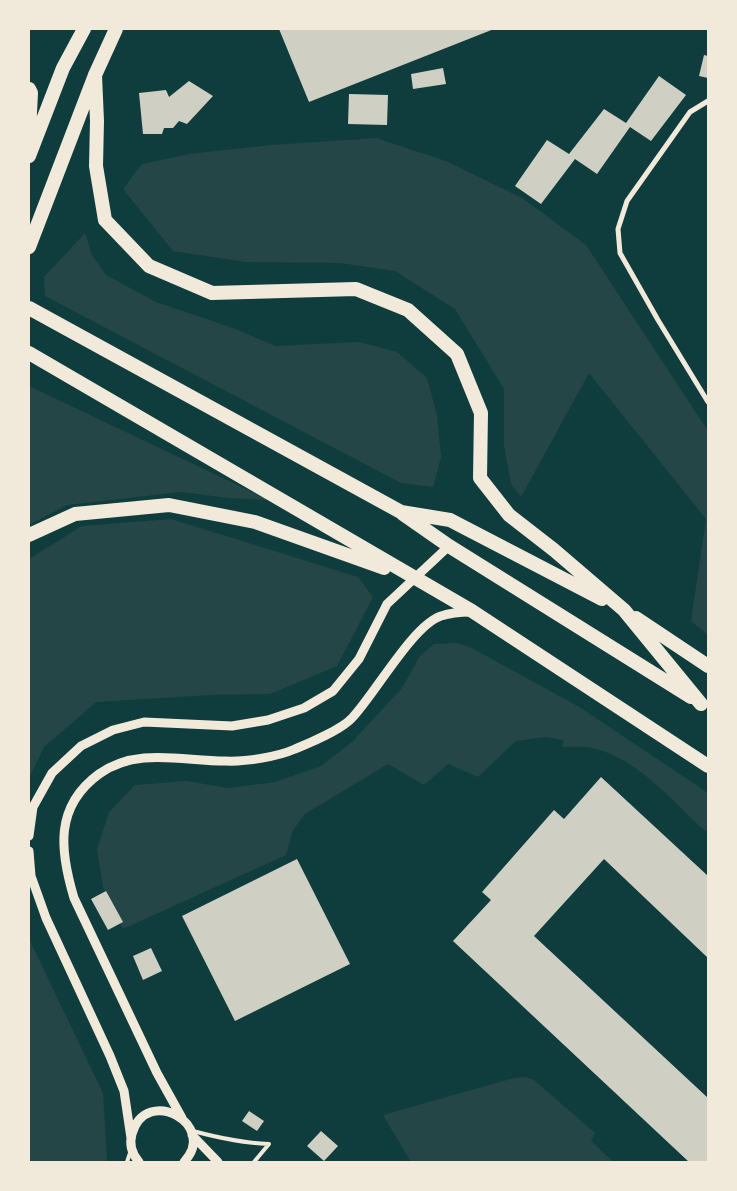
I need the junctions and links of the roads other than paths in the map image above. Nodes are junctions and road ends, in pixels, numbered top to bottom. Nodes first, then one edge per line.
1 (84, 29) edge
2 (116, 29) edge
3 (95, 75) junction
4 (29, 88) edge
5 (708, 101) edge
6 (29, 133) edge
7 (29, 156) edge
8 (29, 247) edge
9 (29, 308) edge
10 (29, 353) edge
11 (708, 402) edge
12 (401, 512) junction
13 (29, 535) edge
14 (448, 546) junction
15 (416, 579) junction
16 (624, 610) junction
17 (472, 611) junction
18 (708, 666) edge
19 (705, 706) edge
20 (708, 766) edge
21 (29, 836) edge
22 (29, 851) edge
23 (182, 1118) junction
24 (191, 1133) junction
25 (131, 1138) junction
26 (132, 1148) junction
27 (127, 1162) edge
28 (139, 1162) edge
29 (184, 1162) edge
30 (218, 1162) edge
31 (254, 1162) edge

1 - 7 highway
2 - 3 highway
3 - 8 highway
3 - 16 highway
4 - 6 highway
5 - 11 street
9 - 12 highway
10 - 15 highway
12 - 14 highway
12 - 16 highway
13 - 15 highway
14 - 15 street
14 - 19 highway
15 - 17 highway
15 - 21 street
16 - 18 highway
16 - 19 highway
17 - 20 highway
17 - 23 street
22 - 25 street
23 - 24 street
23 - 25 street
24 - 29 street
24 - 30 street
24 - 31 lane
25 - 26 street
26 - 27 lane
26 - 28 street

